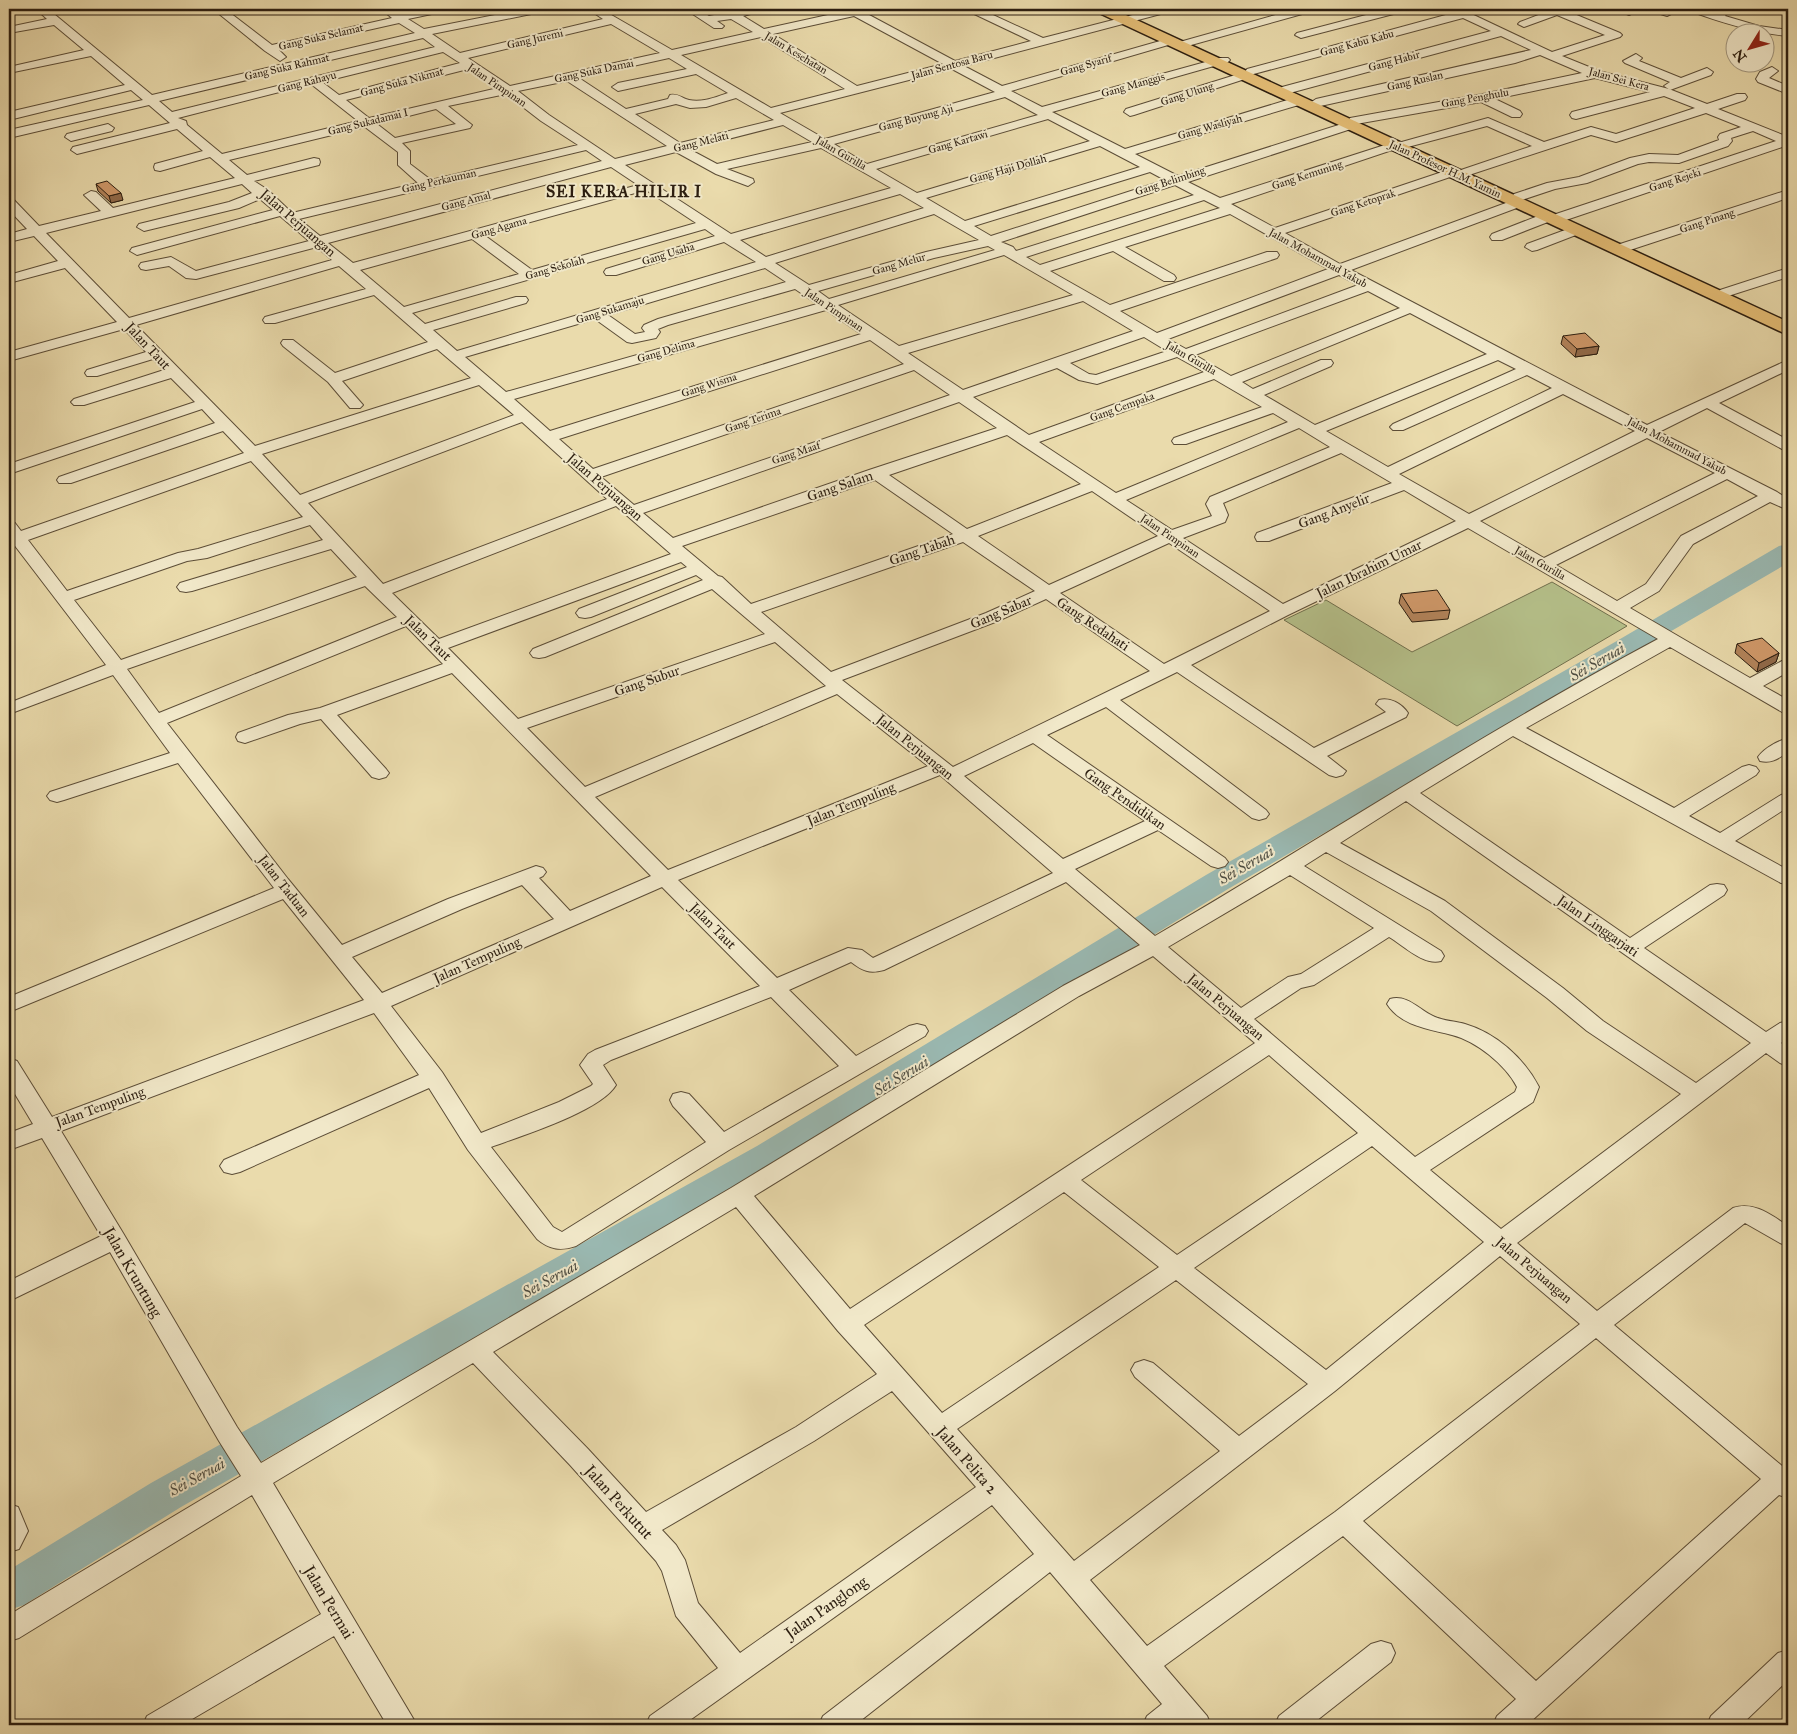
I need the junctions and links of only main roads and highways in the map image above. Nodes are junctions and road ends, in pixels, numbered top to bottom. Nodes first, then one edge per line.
1 (1102, 9) edge
2 (1124, 15) edge
3 (1292, 95) junction
4 (1352, 123) junction
5 (1555, 217) junction
6 (1694, 281) junction
7 (1788, 323) edge
8 (1788, 329) edge

1 - 2 main road, Jalan Profesor H.M. Yamin
2 - 3 main road, Jalan Profesor H.M. Yamin
3 - 4 main road, Jalan Profesor H.M. Yamin
3 - 4 main road, Jalan Profesor H.M. Yamin
4 - 5 main road, Jalan Profesor H.M. Yamin
5 - 6 main road, Jalan Profesor H.M. Yamin
5 - 6 main road, Jalan Profesor H.M. Yamin
6 - 7 main road, Jalan Profesor H.M. Yamin
6 - 8 main road, Jalan Profesor H.M. Yamin

